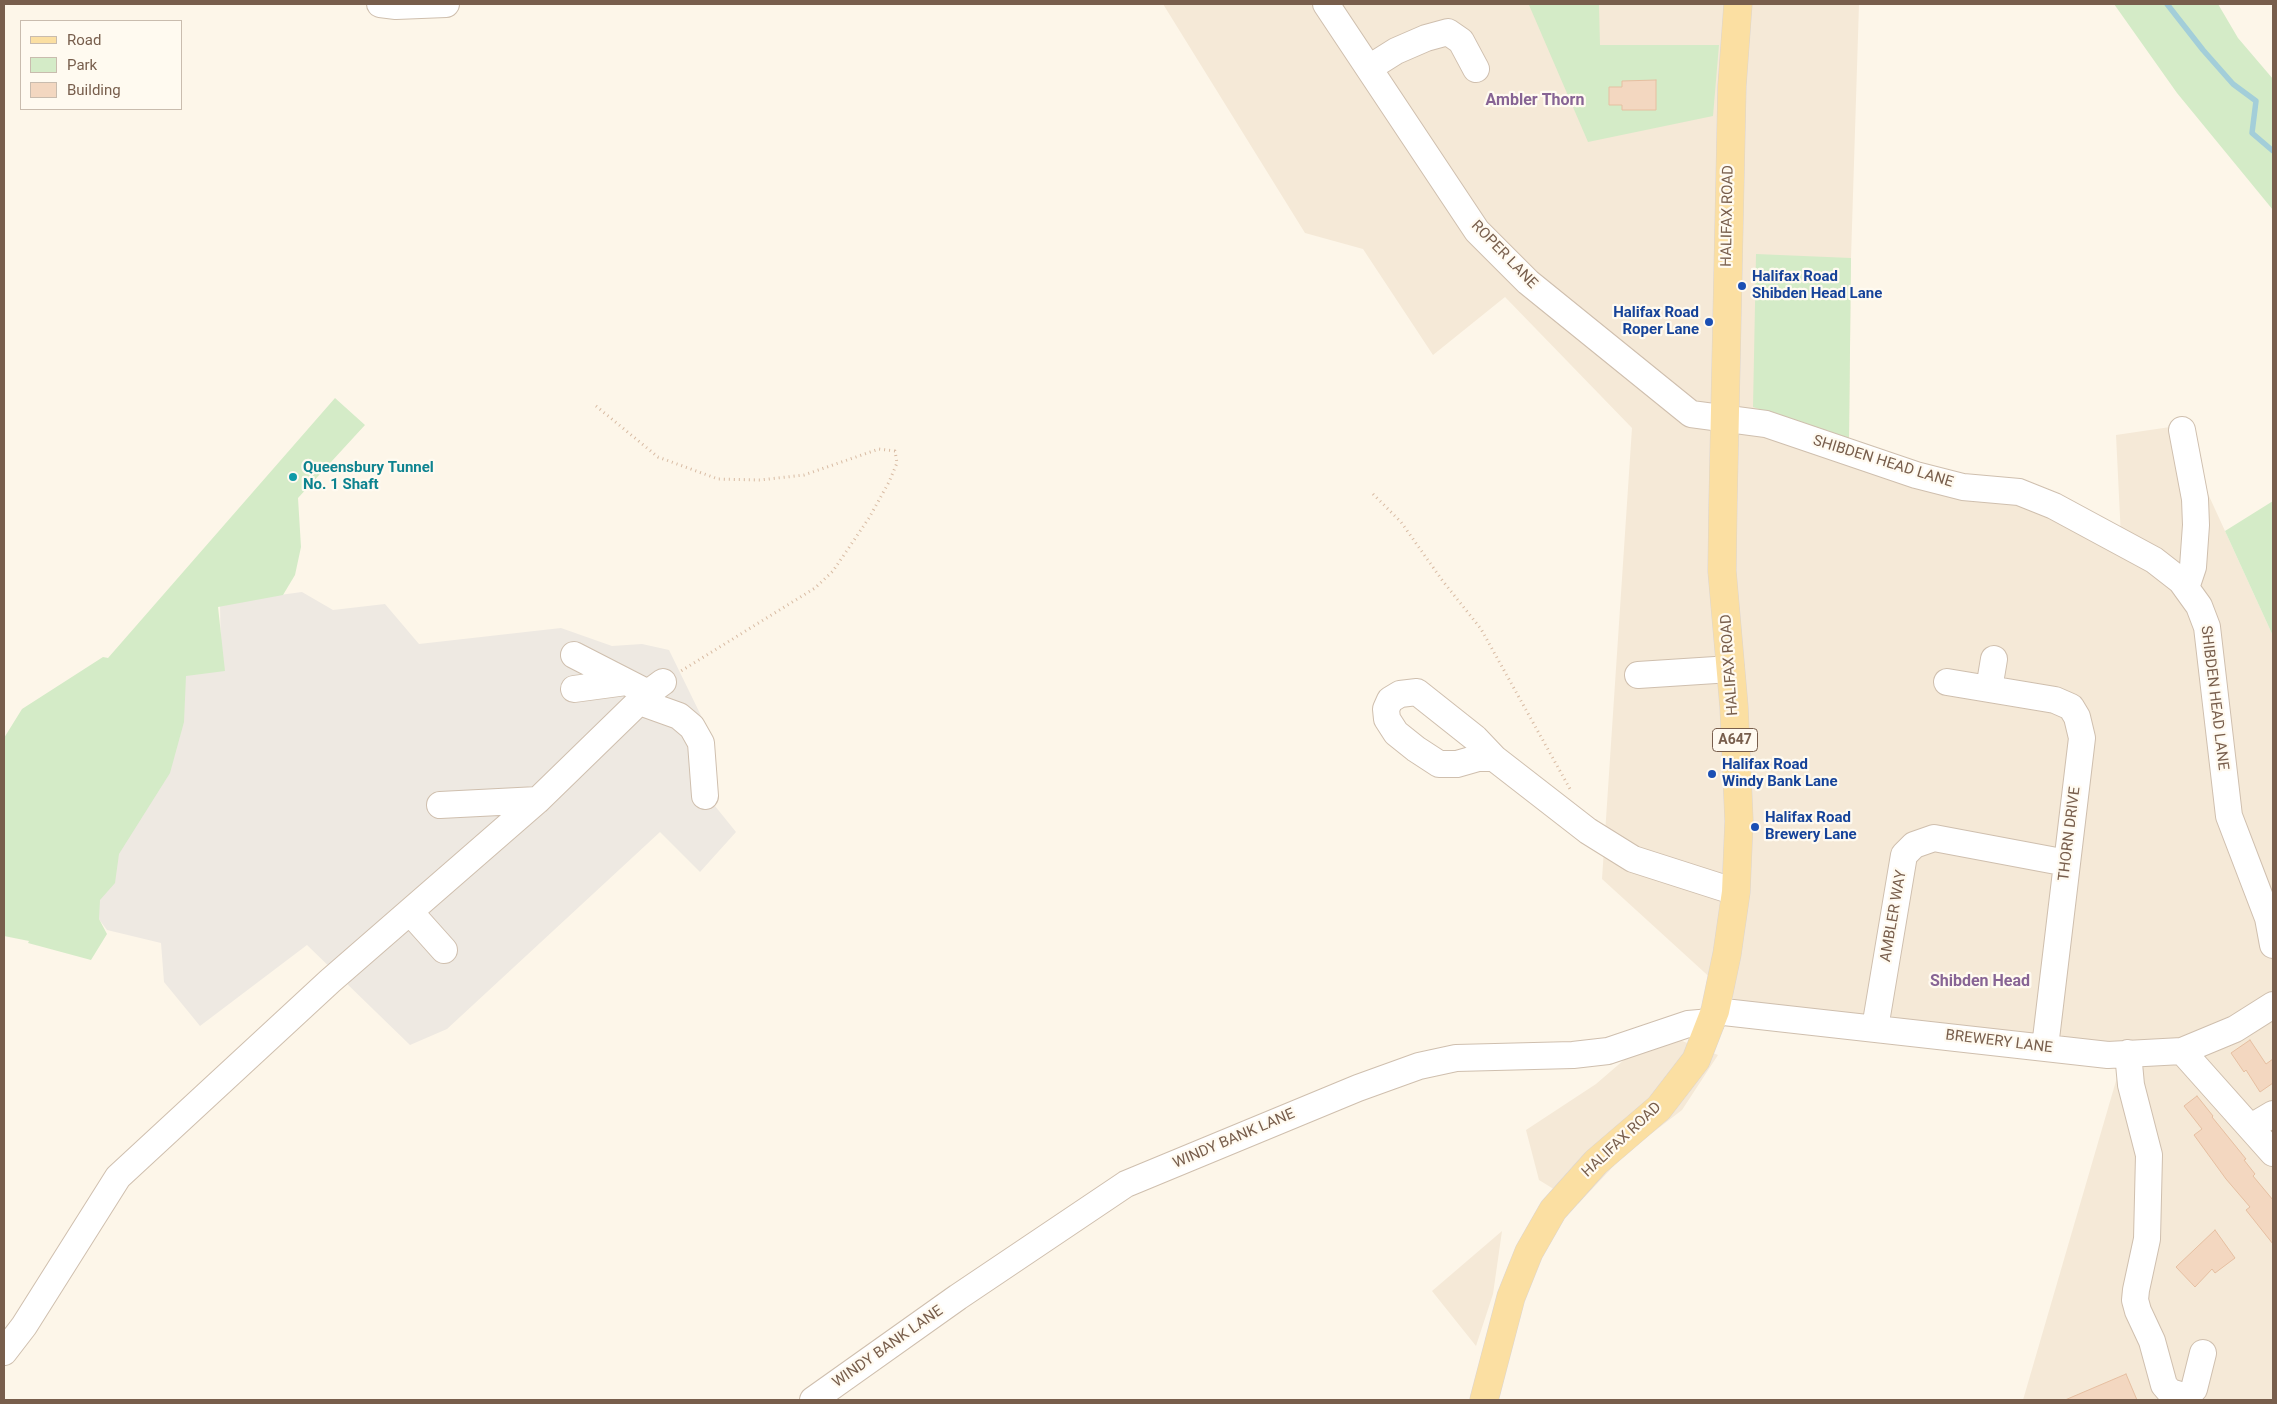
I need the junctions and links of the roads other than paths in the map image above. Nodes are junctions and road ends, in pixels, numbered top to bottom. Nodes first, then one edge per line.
1 (380, 4) edge
2 (446, 4) edge
3 (1738, 4) edge
4 (1329, 5) edge
5 (1369, 68) junction
6 (1476, 69) dead end
7 (1724, 419) junction
8 (2182, 430) dead end
9 (2186, 588) junction
10 (574, 655) dead end
11 (1994, 659) dead end
12 (1731, 670) junction
13 (1638, 676) dead end
14 (1947, 682) dead end
15 (574, 689) dead end
16 (1989, 689) junction
17 (644, 690) junction
18 (1494, 758) dead end
19 (705, 796) dead end
20 (538, 800) junction
21 (440, 805) dead end
22 (2067, 863) junction
23 (1736, 892) junction
24 (410, 912) junction
25 (2273, 945) edge
26 (444, 950) dead end
27 (2271, 1001) edge
28 (1713, 1017) junction
29 (1875, 1028) junction
30 (2045, 1047) junction
31 (2182, 1050) junction
32 (2128, 1054) junction
33 (2273, 1114) edge
34 (2251, 1127) junction
35 (2273, 1153) edge
36 (4, 1352) edge
37 (2203, 1352) dead end
38 (813, 1400) edge
39 (1484, 1400) edge

1 - 2 street
3 - 7 main road, HALIFAX ROAD / A647
4 - 5 street, ROPER LANE
5 - 6 street
5 - 7 street, ROPER LANE
7 - 9 street, SHIBDEN HEAD LANE
7 - 12 main road, HALIFAX ROAD / A647
8 - 9 street
9 - 25 street, SHIBDEN HEAD LANE
10 - 17 street
11 - 16 street
12 - 13 street
12 - 23 main road, HALIFAX ROAD / A647
14 - 16 street, THORN DRIVE
15 - 17 street
16 - 22 street, THORN DRIVE
17 - 19 street
17 - 20 street
18 - 23 street
20 - 21 street
20 - 24 street
22 - 29 street, AMBLER WAY
22 - 30 street, THORN DRIVE
23 - 28 main road, HALIFAX ROAD / A647
24 - 26 street
24 - 36 street
27 - 31 street, BREWERY LANE
28 - 29 street, BREWERY LANE
28 - 38 street, WINDY BANK LANE
28 - 39 main road, HALIFAX ROAD / A647
29 - 30 street, BREWERY LANE
30 - 32 street, BREWERY LANE
31 - 32 street, BREWERY LANE
31 - 34 street
32 - 37 street
33 - 34 street
34 - 35 street

